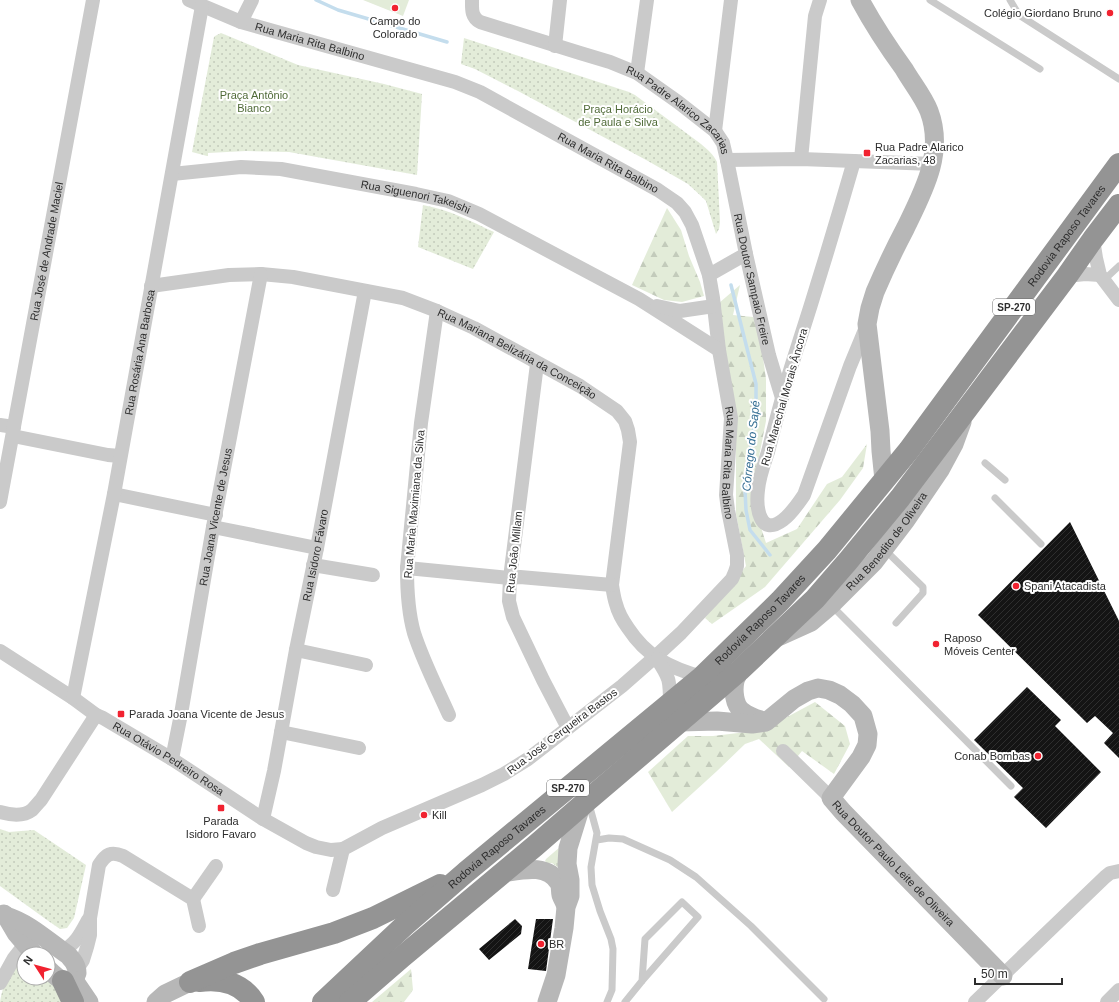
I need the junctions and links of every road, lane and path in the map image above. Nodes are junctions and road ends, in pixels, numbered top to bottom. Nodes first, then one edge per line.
1 (93, 0) edge
2 (189, 0) edge
3 (252, 0) edge
4 (472, 0) edge
5 (560, 0) edge
6 (647, 0) edge
7 (731, 0) edge
8 (820, 0) edge
9 (860, 0) edge
10 (930, 0) edge
11 (1010, 0) edge
12 (202, 6) junction
13 (241, 22) junction
14 (554, 46) junction
15 (1040, 69) dead end
16 (637, 73) junction
17 (1119, 79) edge
18 (715, 131) junction
19 (801, 159) junction
20 (727, 160) junction
21 (854, 161) junction
22 (933, 164) junction
23 (1119, 164) edge
24 (172, 174) junction
25 (1119, 205) edge
26 (1093, 239) junction
27 (746, 254) junction
28 (1119, 266) edge
29 (261, 274) junction
30 (709, 275) junction
31 (1067, 276) junction
32 (1102, 277) junction
33 (151, 286) junction
34 (365, 291) junction
35 (639, 300) junction
36 (1119, 300) edge
37 (714, 306) junction
38 (437, 311) junction
39 (867, 324) junction
40 (719, 350) junction
41 (537, 364) junction
42 (782, 398) junction
43 (966, 410) junction
44 (9, 429) edge
45 (880, 431) junction
46 (909, 450) junction
47 (120, 456) junction
48 (985, 463) dead end
49 (884, 480) junction
50 (1005, 480) dead end
51 (114, 494) junction
52 (995, 498) dead end
53 (0, 502) edge
54 (215, 521) junction
55 (1041, 544) dead end
56 (317, 548) junction
57 (884, 549) junction
58 (313, 565) junction
59 (737, 566) joint
60 (407, 568) junction
61 (373, 575) dead end
62 (510, 578) junction
63 (612, 585) junction
64 (831, 605) junction
65 (896, 623) dead end
66 (772, 640) junction
67 (296, 650) junction
68 (0, 651) edge
69 (655, 658) junction
70 (366, 665) dead end
71 (740, 670) junction
72 (702, 677) junction
73 (74, 698) junction
74 (675, 713) junction
75 (96, 715) junction
76 (449, 715) dead end
77 (766, 722) junction
78 (568, 728) junction
79 (281, 732) junction
80 (359, 748) dead end
81 (784, 751) dead end
82 (172, 759) junction
83 (1011, 786) dead end
84 (831, 798) junction
85 (584, 803) junction
86 (0, 812) edge
87 (263, 819) junction
88 (597, 840) junction
89 (343, 850) junction
90 (216, 866) dead end
91 (466, 872) junction
92 (1115, 872) edge
93 (503, 873) junction
94 (333, 890) dead end
95 (193, 900) junction
96 (566, 907) junction
97 (3, 914) edge
98 (90, 918) junction
99 (199, 926) dead end
100 (34, 944) edge
101 (62, 951) junction
102 (66, 975) edge
103 (1003, 976) junction
104 (642, 981) junction
105 (190, 982) junction
106 (0, 983) edge
107 (1119, 990) edge
108 (824, 999) dead end
109 (73, 1002) edge
110 (89, 1002) edge
111 (156, 1002) edge
112 (254, 1002) edge
113 (323, 1002) edge
114 (350, 1002) edge
115 (547, 1002) edge
116 (607, 1002) edge
117 (625, 1002) edge
118 (975, 1002) edge
119 (1107, 1002) edge

1 - 44 street, Rua José de Andrade Maciel
2 - 12 street, Rua Maria Rita Balbino
3 - 13 street
4 - 14 street, Rua Padre Alarico Zacarias
5 - 14 street
6 - 16 street
7 - 18 street
8 - 19 street
9 - 22 main road
10 - 15 lane
11 - 17 lane
12 - 13 street, Rua Maria Rita Balbino
12 - 24 street, Rua Rosária Ana Barbosa
13 - 30 street, Rua Maria Rita Balbino
14 - 16 street, Rua Padre Alarico Zacarias
16 - 18 street, Rua Padre Alarico Zacarias
18 - 20 street, Rua Padre Alarico Zacarias
19 - 20 street, Rua Padre Alarico Zacarias
19 - 21 street, Rua Padre Alarico Zacarias
20 - 27 street, Rua Doutor Sampaio Freire
21 - 22 street, Rua Padre Alarico Zacarias
21 - 42 street, Rua Marechal Morais Âncora
22 - 39 main road
23 - 46 highway, Rodovia Raposo Tavares / SP-270
24 - 33 street, Rua Rosária Ana Barbosa
24 - 35 street, Rua Siguenori Takeishi
25 - 26 highway, Rodovia Raposo Tavares / SP-270
26 - 31 highway, Rodovia Raposo Tavares / SP-270
26 - 32 street
27 - 30 street
27 - 42 street, Rua Doutor Sampaio Freire
28 - 32 lane
29 - 33 street, Rua Mariana Belizária da Conceição
29 - 34 street, Rua Mariana Belizária da Conceição
29 - 54 street, Rua Joana Vicente de Jesus
30 - 37 street, Rua Maria Rita Balbino
31 - 32 street
31 - 43 highway, Rodovia Raposo Tavares / SP-270
32 - 36 street
33 - 47 street, Rua Rosária Ana Barbosa
34 - 38 street, Rua Mariana Belizária da Conceição
34 - 56 street, Rua Isidoro Fávaro
35 - 37 street, Rua Siguenori Takeishi
35 - 40 street, Rua Siguenori Takeishi
37 - 40 street, Rua Maria Rita Balbino
38 - 41 street, Rua Mariana Belizária da Conceição
38 - 60 street, Rua Maria Maximiana da Silva
39 - 42 street, Rua Marechal Morais Âncora
39 - 45 main road
40 - 59 street, Rua Maria Rita Balbino
41 - 62 street, Rua João Millam
41 - 63 street, Rua Mariana Belizária da Conceição
43 - 57 main road, Rua Benedito de Oliveira
43 - 66 highway, Rodovia Raposo Tavares / SP-270
44 - 47 street
44 - 53 street, Rua José de Andrade Maciel
45 - 46 main road
45 - 49 main road
46 - 49 highway, Rodovia Raposo Tavares / SP-270
47 - 51 street, Rua Rosária Ana Barbosa
48 - 50 lane
49 - 72 highway, Rodovia Raposo Tavares / SP-270
51 - 54 street
51 - 73 street, Rua Rosária Ana Barbosa
52 - 55 lane
54 - 56 street
54 - 82 street, Rua Joana Vicente de Jesus
56 - 58 street, Rua Isidoro Fávaro
57 - 64 main road, Rua Benedito de Oliveira
57 - 65 lane
58 - 61 street
58 - 67 street, Rua Isidoro Fávaro
59 - 69 street, Rua José Cerqueira Bastos
60 - 62 street
60 - 76 street, Rua Maria Maximiana da Silva
62 - 63 street
62 - 78 street, Rua João Millam
63 - 69 street, Rua Mariana Belizária da Conceição
64 - 66 main road, Rua Benedito de Oliveira
64 - 83 lane
66 - 71 highway, Rodovia Raposo Tavares / SP-270
67 - 70 street
67 - 79 street, Rua Isidoro Fávaro
68 - 73 street, Rua Otávio Pedreiro Rosa
69 - 72 street, Rua Mariana Belizária da Conceição
69 - 74 street, Rua Mariana Belizária da Conceição
69 - 78 street, Rua José Cerqueira Bastos
71 - 74 highway, Rodovia Raposo Tavares / SP-270
71 - 77 main road
72 - 74 highway, Rodovia Raposo Tavares / SP-270
73 - 75 street, Rua Otávio Pedreiro Rosa
74 - 77 main road
74 - 85 highway, Rodovia Raposo Tavares / SP-270
74 - 91 highway, Rodovia Raposo Tavares / SP-270
75 - 82 street, Rua Otávio Pedreiro Rosa
75 - 86 street
77 - 84 main road, Rua Doutor Paulo Leite de Oliveira
78 - 89 street, Rua José Cerqueira Bastos
79 - 80 street
79 - 87 street, Rua Isidoro Fávaro
81 - 84 street
82 - 87 street, Rua Otávio Pedreiro Rosa
84 - 103 main road, Rua Doutor Paulo Leite de Oliveira
85 - 88 lane
85 - 93 highway, Rodovia Raposo Tavares / SP-270
85 - 96 main road
87 - 89 street, Rua Otávio Pedreiro Rosa
88 - 108 lane
88 - 116 lane
89 - 94 street
90 - 95 street
91 - 105 highway
91 - 113 highway, Rodovia Raposo Tavares / SP-270
92 - 103 street
93 - 96 main road
93 - 114 highway, Rodovia Raposo Tavares / SP-270
95 - 98 street
95 - 99 street
96 - 115 main road
97 - 100 main road
98 - 101 street
98 - 102 street
100 - 101 main road
100 - 106 street
101 - 102 main road
102 - 109 highway
102 - 110 main road
103 - 118 street
104 - 104 lane
104 - 117 lane
105 - 111 main road
105 - 112 highway
107 - 119 street

